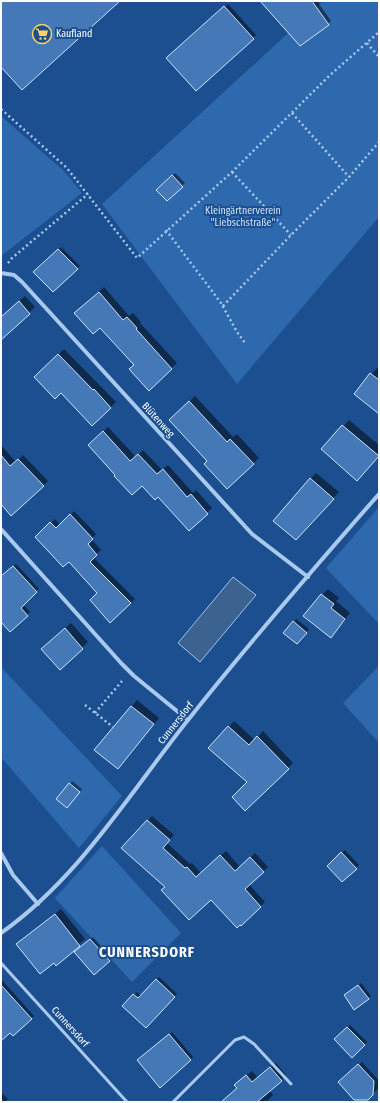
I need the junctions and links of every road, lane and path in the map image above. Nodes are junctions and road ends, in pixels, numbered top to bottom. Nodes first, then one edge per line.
1 (379, 32) edge
2 (367, 43) junction
3 (379, 57) edge
4 (1, 109) edge
5 (292, 113) junction
6 (379, 142) edge
7 (232, 172) junction
8 (349, 176) junction
9 (88, 194) junction
10 (166, 230) junction
11 (291, 235) junction
12 (2, 272) edge
13 (223, 306) junction
14 (246, 344) dead end
15 (379, 494) edge
16 (1, 529) edge
17 (308, 577) junction
18 (122, 680) dead end
19 (85, 704) dead end
20 (95, 713) junction
21 (188, 720) junction
22 (113, 727) dead end
23 (1, 853) edge
24 (38, 904) junction
25 (1, 933) edge
26 (1, 963) edge
27 (291, 1084) dead end
28 (127, 1102) edge
29 (173, 1102) edge

1 - 2 path
2 - 3 path
2 - 5 path
4 - 9 path
5 - 7 path
5 - 8 path
6 - 8 path
7 - 10 path
7 - 11 path
8 - 11 path
9 - 10 path
9 - 12 path
10 - 13 path
11 - 13 path
12 - 17 street, Blütenweg
13 - 14 path
15 - 17 street, Cunnersdorf
16 - 21 street
17 - 21 street, Cunnersdorf
18 - 20 path
19 - 20 path
20 - 22 path
21 - 24 street, Cunnersdorf
23 - 24 street
24 - 25 street, Cunnersdorf
26 - 28 lane, Cunnersdorf
27 - 29 lane

